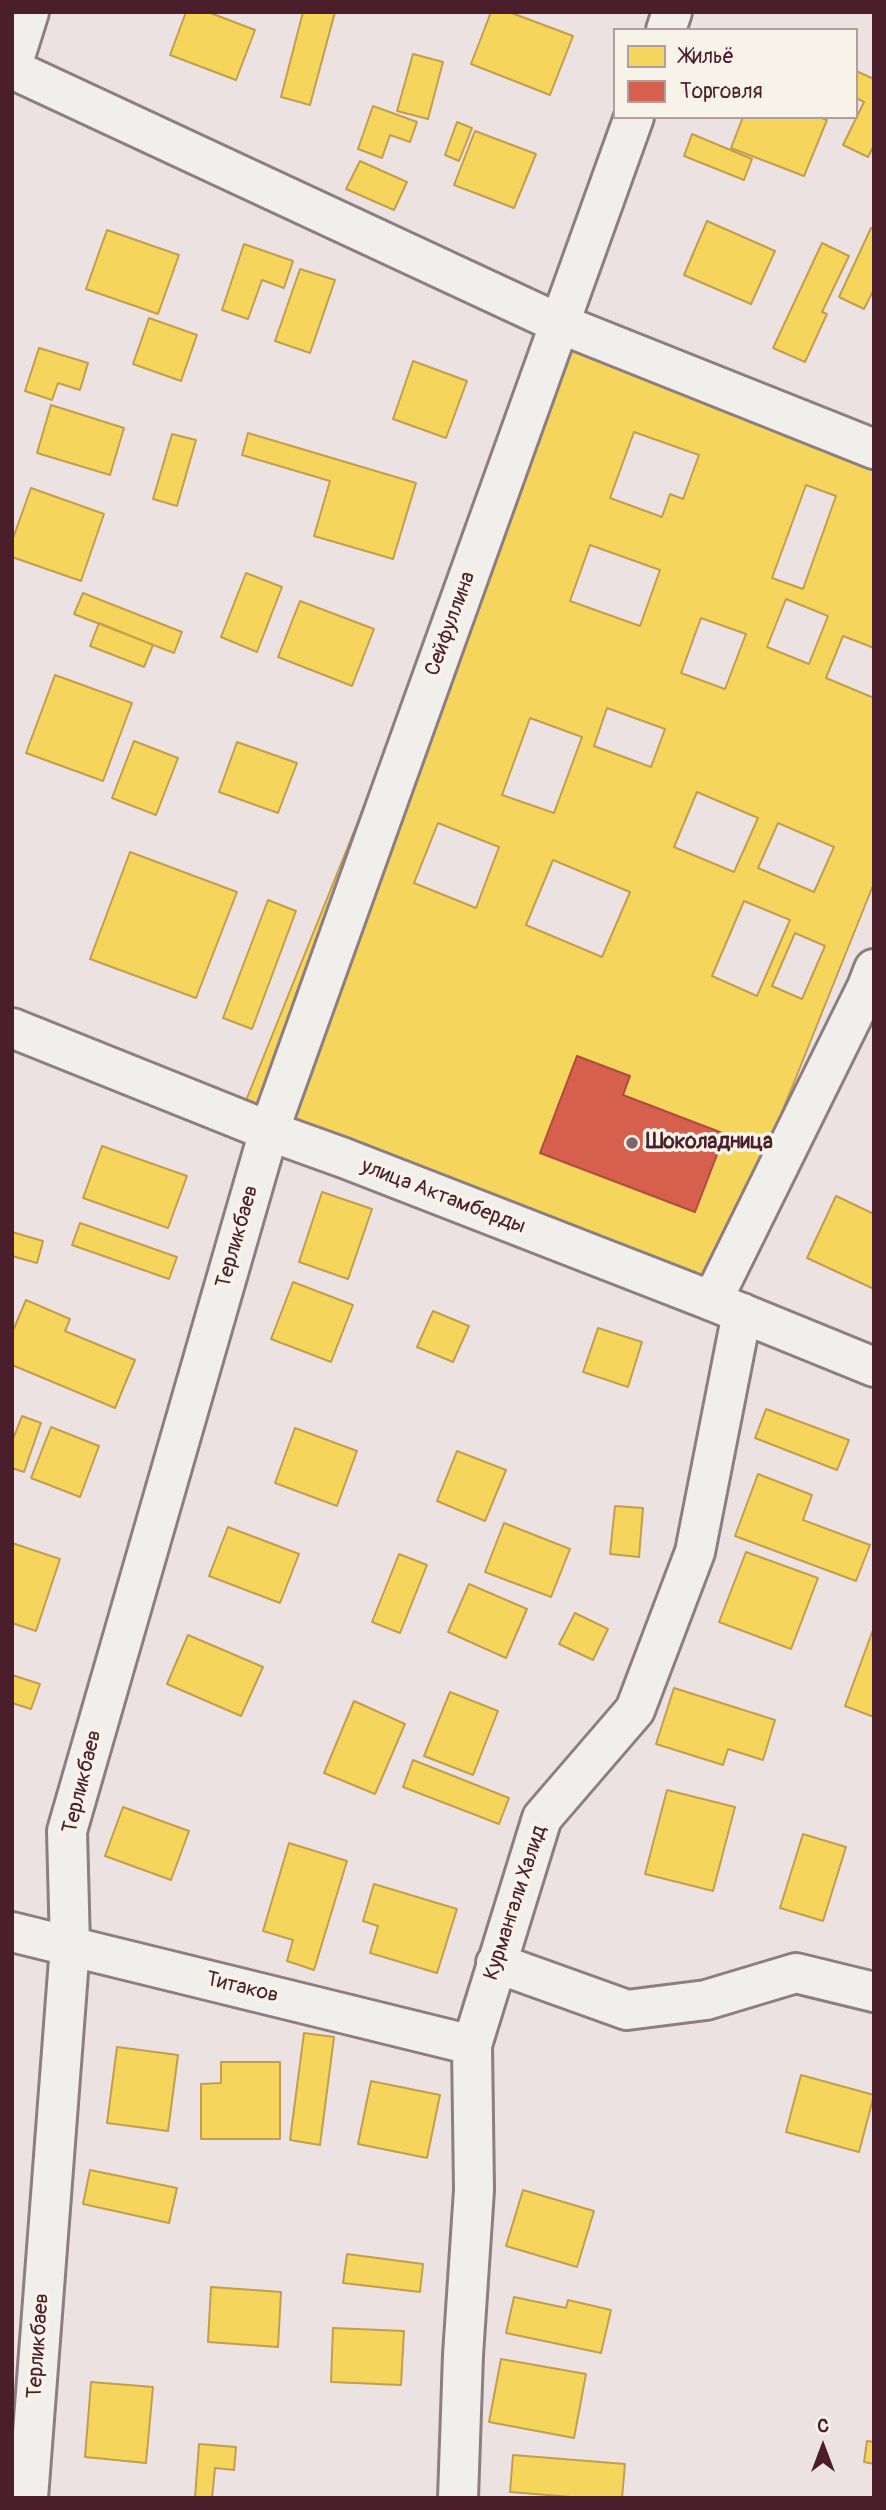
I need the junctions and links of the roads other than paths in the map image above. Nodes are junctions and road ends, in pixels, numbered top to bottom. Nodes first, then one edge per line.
1 (29, 12) edge
2 (12, 67) edge
3 (633, 119) edge
4 (558, 323) junction
5 (874, 449) edge
6 (874, 969) edge
7 (12, 1028) edge
8 (269, 1131) junction
9 (727, 1307) junction
10 (874, 1367) edge
11 (12, 1933) edge
12 (70, 1946) junction
13 (496, 1963) junction
14 (874, 1992) edge
15 (472, 2045) junction
16 (28, 2498) edge
17 (458, 2498) edge

1 - 2 street
2 - 4 street
3 - 4 street, Сейфуллина
4 - 5 street
4 - 8 street, Сейфуллина
6 - 9 street, Курмангали Халид
7 - 8 street, улица Актамберды
8 - 9 street, улица Актамберды
8 - 12 street, Терликбаев
9 - 10 street, улица Актамберды
9 - 13 street, Курмангали Халид
11 - 12 street, Титаков
12 - 15 street, Титаков
12 - 16 street, Терликбаев
13 - 14 street
13 - 15 street, Курмангали Халид
15 - 17 street, Курмангали Халид

